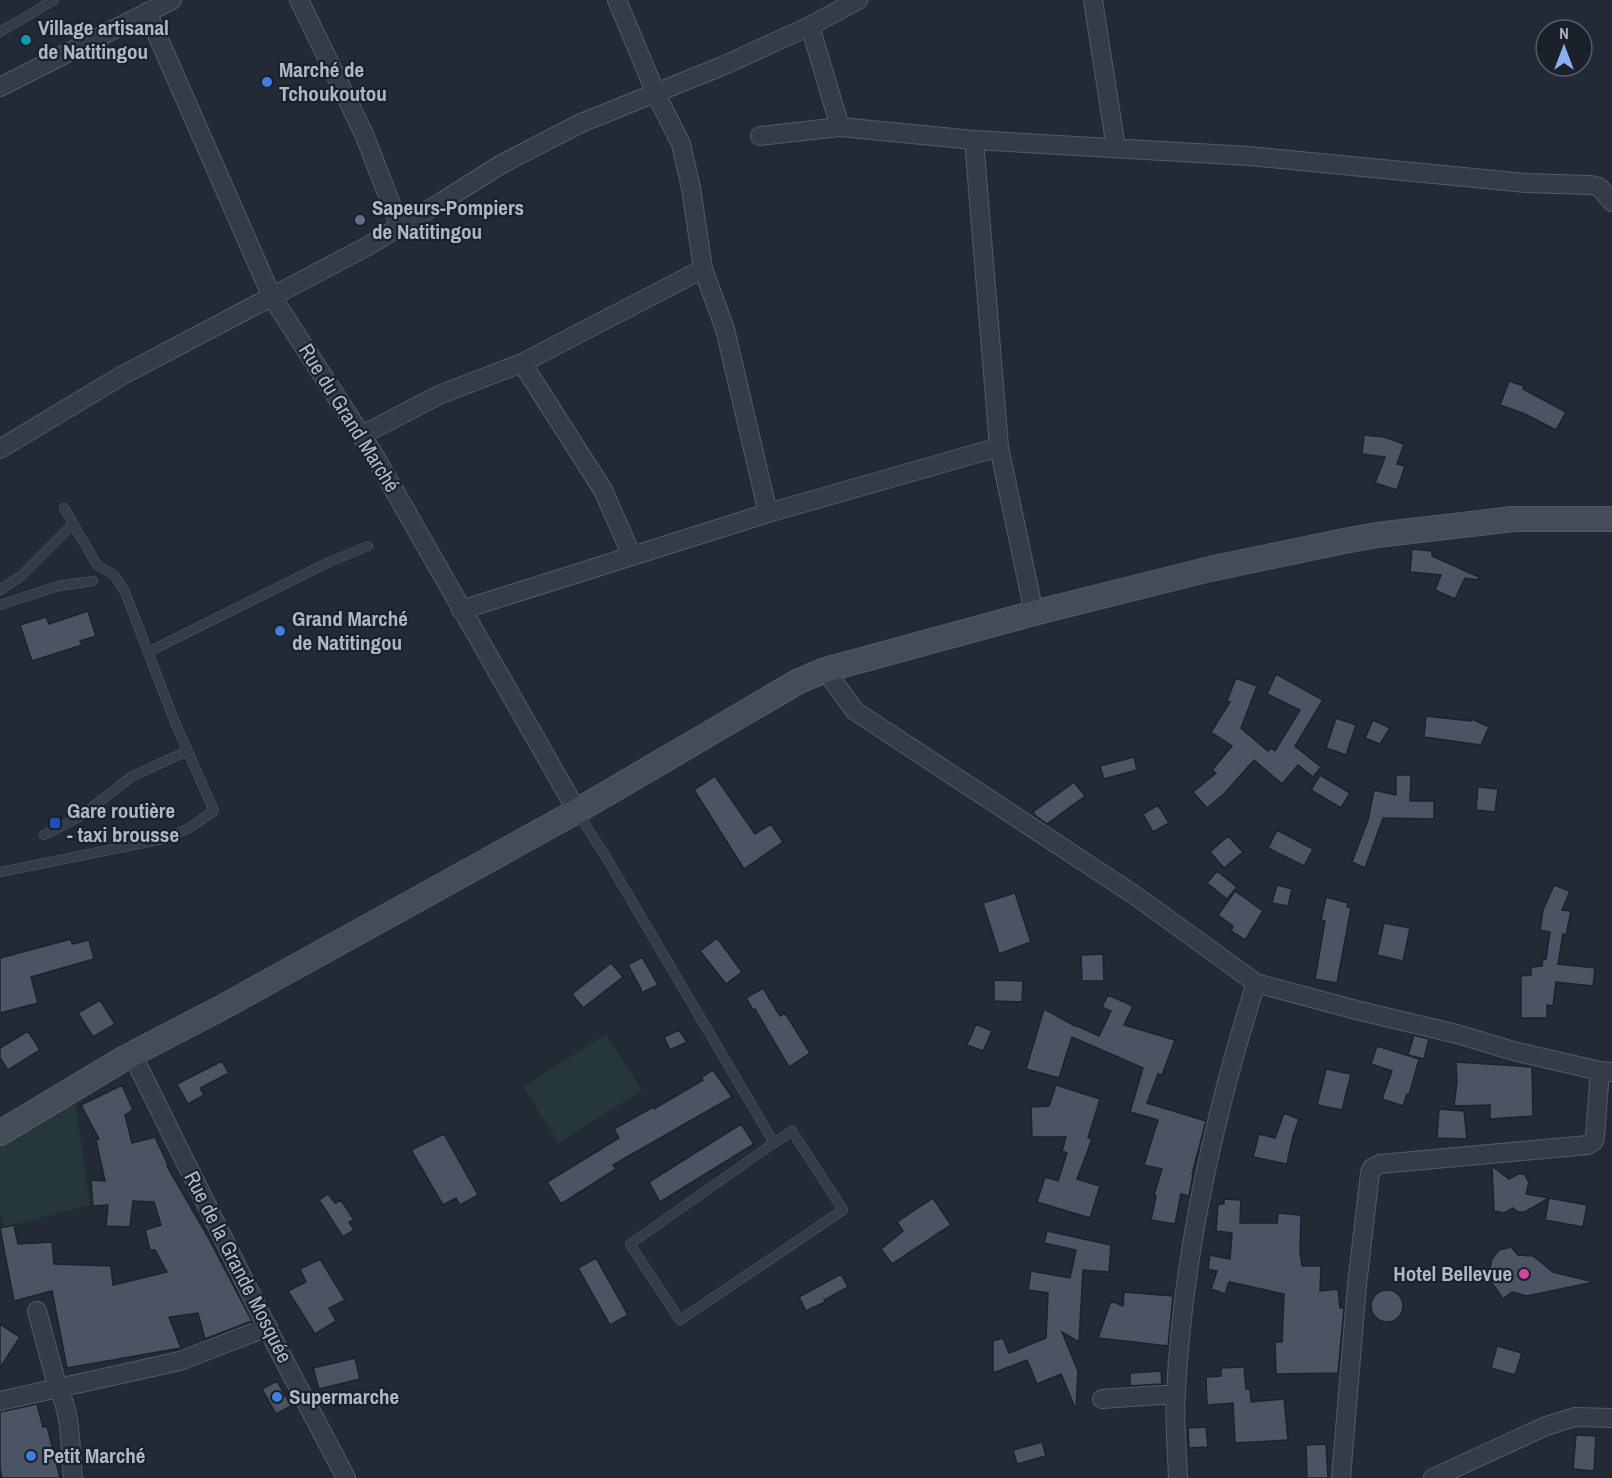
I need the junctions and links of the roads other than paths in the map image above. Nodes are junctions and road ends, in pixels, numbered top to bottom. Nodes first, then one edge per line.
1 (54, 0) edge
2 (171, 0) edge
3 (299, 0) edge
4 (617, 0) edge
5 (858, 0) edge
6 (1093, 0) edge
7 (43, 3) edge
8 (147, 12) junction
9 (810, 26) junction
10 (0, 32) edge
11 (0, 87) edge
12 (656, 94) junction
13 (840, 128) junction
14 (760, 136) dead end
15 (974, 140) junction
16 (1116, 148) junction
17 (1612, 202) edge
18 (400, 227) junction
19 (703, 269) junction
20 (272, 297) junction
21 (522, 363) junction
22 (362, 435) junction
23 (999, 447) junction
24 (0, 449) edge
25 (64, 508) dead end
26 (768, 513) junction
27 (1612, 519) edge
28 (73, 524) junction
29 (368, 546) dead end
30 (632, 556) junction
31 (93, 581) dead end
32 (0, 590) edge
33 (0, 605) edge
34 (461, 610) junction
35 (1034, 613) junction
36 (148, 652) junction
37 (825, 670) junction
38 (188, 751) junction
39 (577, 811) junction
40 (44, 835) dead end
41 (0, 872) edge
42 (1256, 982) junction
43 (132, 1054) junction
44 (1606, 1072) edge
45 (0, 1133) edge
46 (774, 1143) junction
47 (37, 1311) dead end
48 (268, 1327) junction
49 (58, 1389) junction
50 (1176, 1394) junction
51 (1102, 1399) dead end
52 (0, 1401) edge
53 (1612, 1418) edge
54 (74, 1478) edge
55 (346, 1478) edge
56 (1178, 1478) edge
57 (1341, 1478) edge
58 (1433, 1478) edge

1 - 7 lane
2 - 8 street
3 - 18 street
4 - 12 street
5 - 9 street
6 - 16 street
7 - 10 lane
8 - 11 street
8 - 20 street, Rue du Grand Marché
9 - 12 street
9 - 13 street
12 - 18 street
12 - 19 street
13 - 14 street
13 - 15 street
15 - 16 street
15 - 23 street
16 - 17 street
18 - 20 street
19 - 21 street
19 - 26 street
20 - 22 street, Rue du Grand Marché
20 - 24 street
21 - 22 street
21 - 30 street
22 - 34 street, Rue du Grand Marché
23 - 26 street
23 - 35 street
25 - 28 lane
26 - 30 street
27 - 35 street
28 - 32 lane
28 - 36 lane
29 - 36 lane
30 - 34 street
31 - 33 lane
34 - 39 street, Rue du Grand Marché
35 - 37 street
36 - 38 lane
37 - 39 street
37 - 42 street
38 - 40 lane
38 - 41 lane
39 - 43 street
39 - 46 lane
42 - 44 street
42 - 50 street
43 - 45 street
43 - 48 street, Rue de la Grande Mosquée
44 - 57 street
46 - 46 lane
47 - 49 street
48 - 49 street
48 - 55 street, Rue de la Grande Mosquée
49 - 52 street
49 - 54 street
50 - 51 street
50 - 56 street
53 - 58 street

